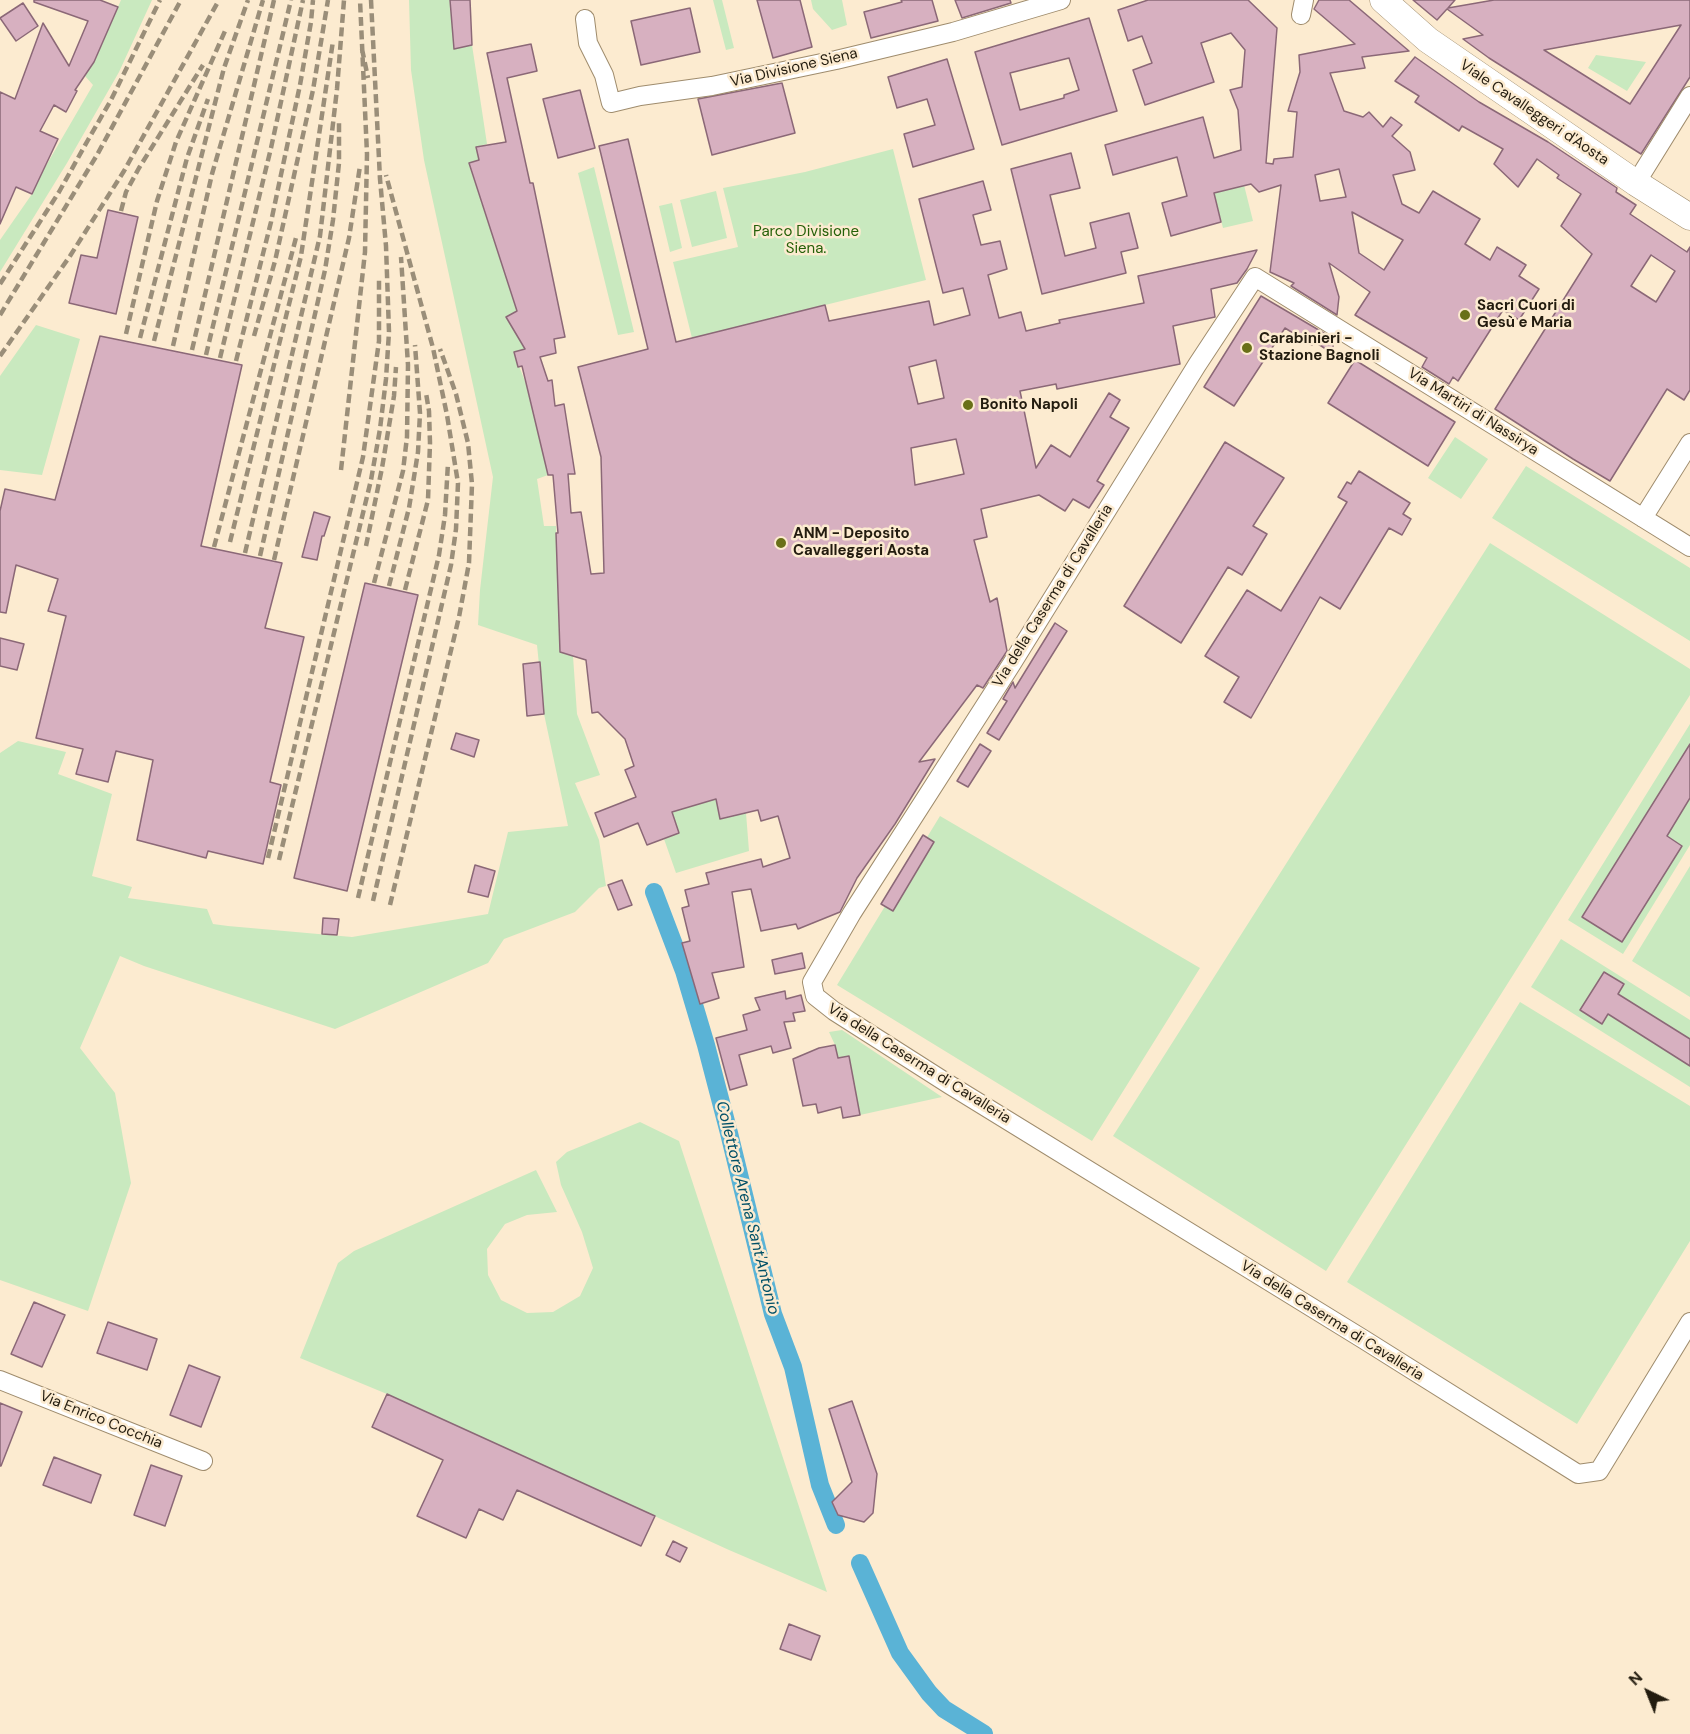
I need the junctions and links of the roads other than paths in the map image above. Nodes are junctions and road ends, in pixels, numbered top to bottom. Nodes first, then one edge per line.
1 (1061, 0) edge
2 (1383, 0) edge
3 (585, 19) dead end
4 (1690, 96) edge
5 (1636, 183) junction
6 (1690, 217) edge
7 (1255, 277) joint
8 (1690, 442) edge
9 (1643, 518) junction
10 (1690, 547) edge
11 (1690, 1322) edge
12 (0, 1380) edge
13 (203, 1461) dead end

1 - 3 street, Via Divisione Siena
2 - 5 street, Viale Cavalleggeri d'Aosta
4 - 5 street
5 - 6 street, Viale Cavalleggeri d'Aosta
7 - 9 street, Via Martiri di Nassirya
7 - 11 street, Via della Caserma di Cavalleria
8 - 9 street
9 - 10 street, Via Martiri di Nassirya
12 - 13 street, Via Enrico Cocchia

